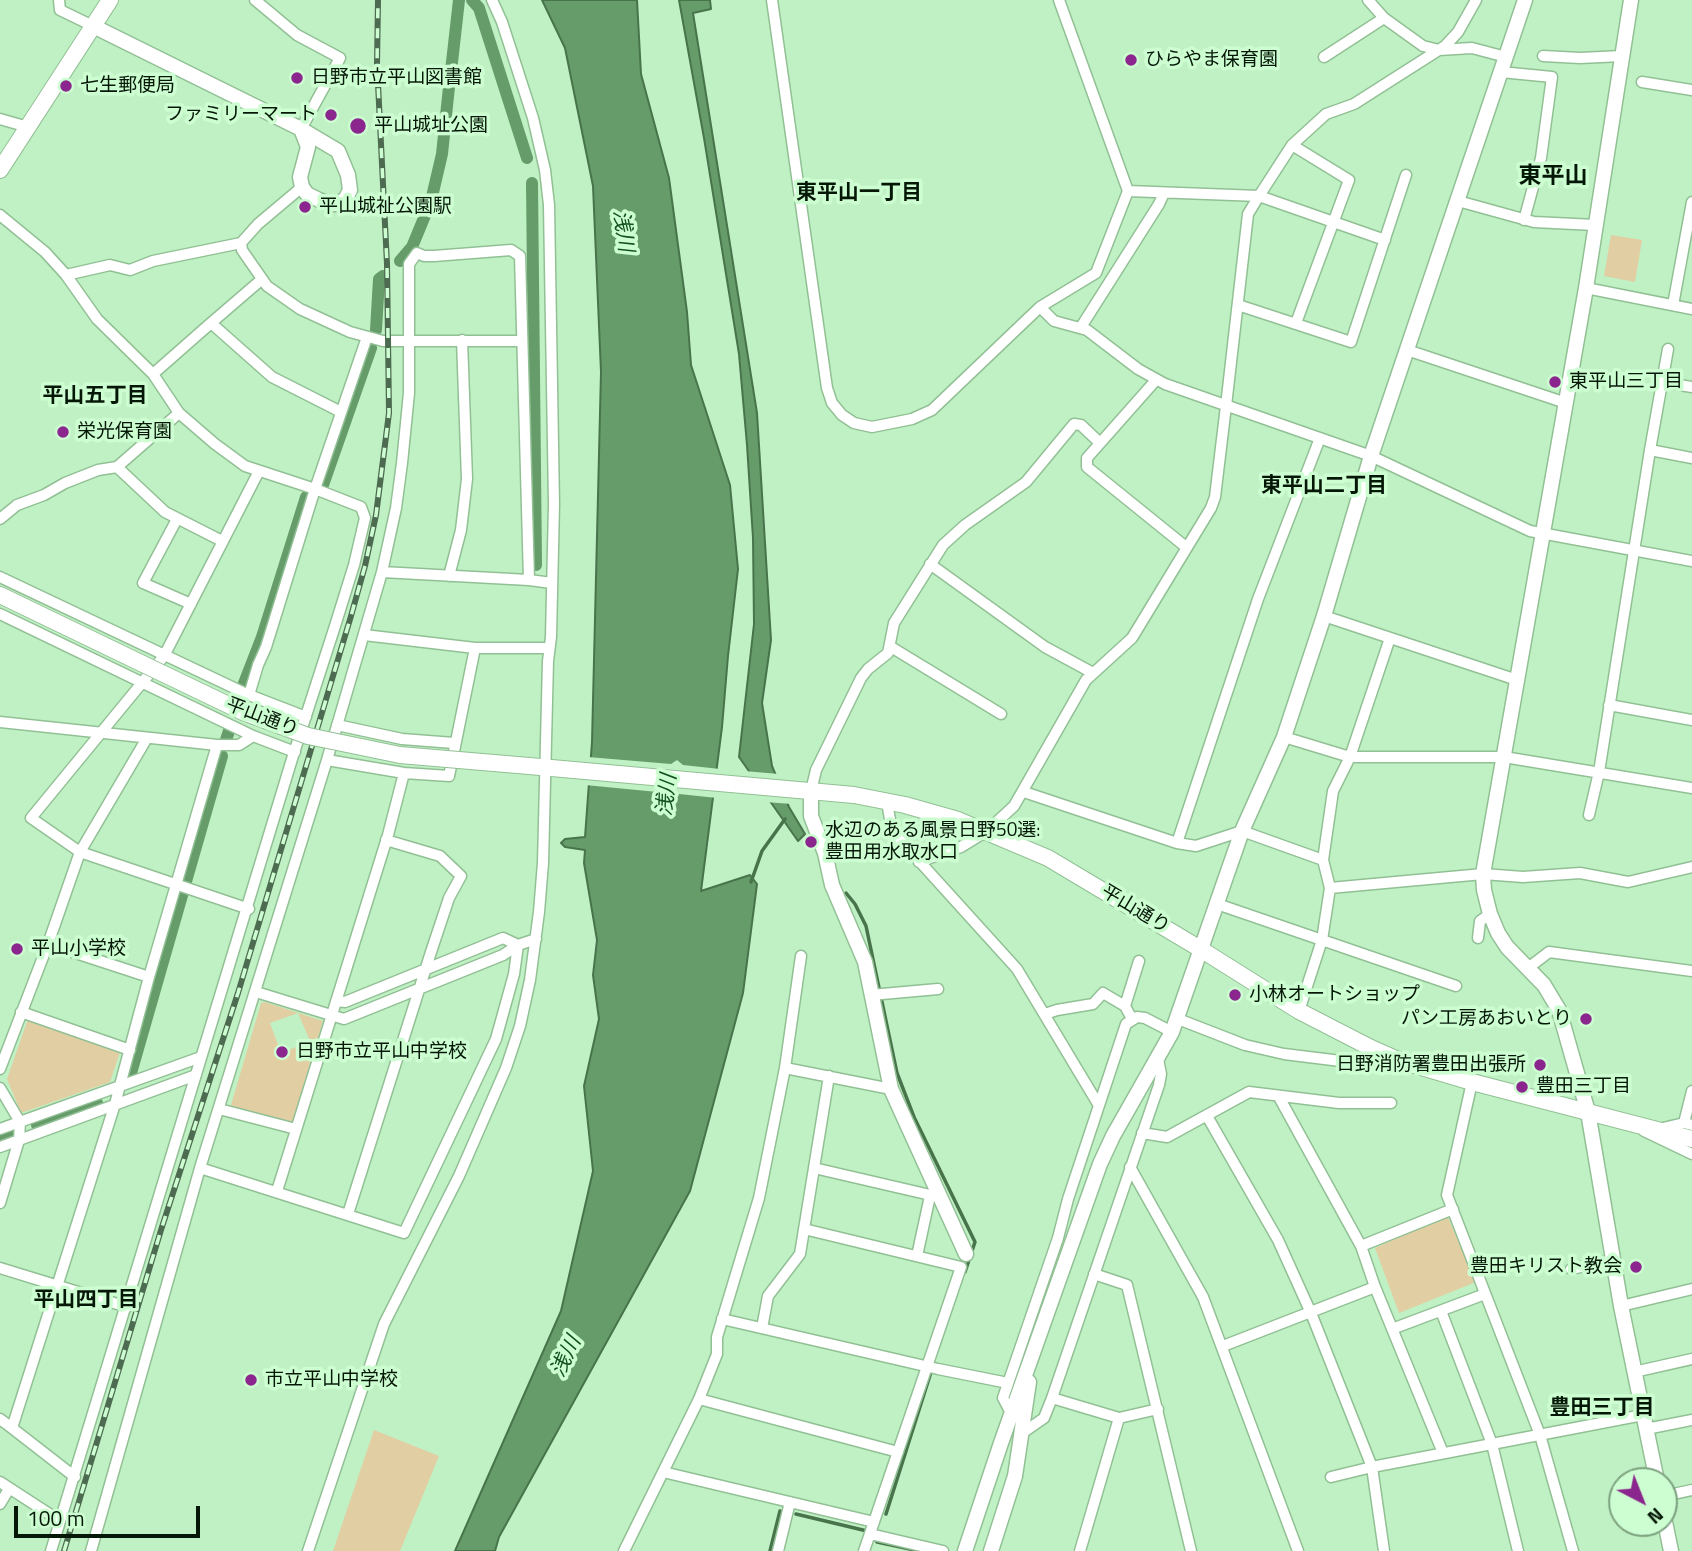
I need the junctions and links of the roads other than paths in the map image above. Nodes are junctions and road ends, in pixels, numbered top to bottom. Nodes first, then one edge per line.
1 (59, 0) edge
2 (110, 0) edge
3 (255, 0) edge
4 (492, 0) edge
5 (772, 0) edge
6 (1059, 0) edge
7 (1368, 0) edge
8 (1476, 0) edge
9 (1525, 0) edge
10 (1631, 0) edge
11 (1384, 18) junction
12 (93, 26) junction
13 (1438, 50) junction
14 (1543, 56) dead end
15 (1622, 56) junction
16 (1324, 57) dead end
17 (1506, 57) junction
18 (1501, 72) junction
19 (1642, 82) dead end
20 (1692, 90) edge
21 (0, 119) edge
22 (28, 127) junction
23 (301, 130) junction
24 (1292, 145) junction
25 (0, 170) edge
26 (1406, 175) dead end
27 (302, 187) junction
28 (1128, 191) junction
29 (1164, 193) junction
30 (1259, 196) junction
31 (1458, 201) junction
32 (1692, 202) edge
33 (0, 215) edge
34 (1524, 220) junction
35 (1333, 222) junction
36 (1595, 225) junction
37 (1385, 240) junction
38 (241, 243) junction
39 (66, 275) junction
40 (261, 280) junction
41 (1586, 288) junction
42 (1238, 305) junction
43 (1673, 305) junction
44 (1040, 307) junction
45 (1692, 309) edge
46 (211, 323) junction
47 (1296, 323) junction
48 (1081, 327) junction
49 (367, 337) junction
50 (409, 340) junction
51 (462, 340) junction
52 (521, 341) junction
53 (1668, 349) dead end
54 (1407, 350) junction
55 (153, 374) junction
56 (1156, 380) junction
57 (1662, 382) junction
58 (1692, 387) edge
59 (1566, 403) junction
60 (1226, 406) junction
61 (341, 412) junction
62 (179, 413) junction
63 (1320, 438) junction
64 (1100, 443) junction
65 (1650, 450) junction
66 (1371, 456) junction
67 (1692, 458) edge
68 (117, 467) junction
69 (259, 471) junction
70 (315, 489) junction
71 (0, 519) edge
72 (177, 520) junction
73 (1542, 535) junction
74 (222, 541) junction
75 (1186, 547) junction
76 (1635, 551) junction
77 (1692, 561) edge
78 (930, 564) junction
79 (382, 572) junction
80 (449, 576) junction
81 (0, 577) edge
82 (529, 580) junction
83 (552, 583) junction
84 (0, 594) edge
85 (191, 604) junction
86 (0, 614) edge
87 (1324, 616) junction
88 (364, 635) junction
89 (1390, 638) junction
90 (891, 647) junction
91 (475, 648) junction
92 (549, 648) junction
93 (164, 656) junction
94 (1093, 673) junction
95 (1517, 680) junction
96 (142, 683) junction
97 (249, 695) junction
98 (1609, 705) junction
99 (1001, 714) dead end
100 (306, 717) junction
101 (1692, 720) edge
102 (0, 722) edge
103 (337, 725) junction
104 (103, 732) junction
105 (253, 736) junction
106 (1284, 737) junction
107 (146, 738) junction
108 (454, 743) junction
109 (218, 745) junction
110 (295, 752) junction
111 (1350, 757) junction
112 (1504, 757) junction
113 (327, 760) junction
114 (542, 767) junction
115 (1599, 772) junction
116 (404, 773) junction
117 (1692, 788) edge
118 (811, 791) junction
119 (1024, 792) junction
120 (887, 802) junction
121 (1589, 815) dead end
122 (987, 831) junction
123 (1242, 831) junction
124 (386, 840) junction
125 (1177, 843) junction
126 (80, 852) junction
127 (1323, 860) junction
128 (919, 862) junction
129 (1692, 867) edge
130 (1483, 874) junction
131 (176, 884) junction
132 (1330, 888) junction
133 (1217, 904) junction
134 (248, 909) junction
135 (1490, 914) junction
136 (1478, 938) dead end
137 (536, 939) junction
138 (1322, 940) junction
139 (48, 944) junction
140 (518, 945) junction
141 (1202, 950) junction
142 (801, 956) dead end
143 (1139, 961) dead end
144 (1528, 968) junction
145 (426, 969) junction
146 (1692, 971) edge
147 (149, 977) junction
148 (1456, 986) dead end
149 (420, 988) junction
150 (938, 989) dead end
151 (256, 992) junction
152 (873, 995) junction
153 (336, 1000) junction
154 (1125, 1006) junction
155 (1299, 1011) junction
156 (21, 1012) junction
157 (1045, 1014) junction
158 (331, 1015) junction
159 (1132, 1019) junction
160 (1175, 1026) junction
161 (1371, 1048) junction
162 (130, 1050) junction
163 (201, 1058) junction
164 (1158, 1059) junction
165 (785, 1068) junction
166 (0, 1069) edge
167 (196, 1075) junction
168 (829, 1076) junction
169 (1472, 1082) junction
170 (121, 1086) junction
171 (0, 1088) edge
172 (891, 1089) junction
173 (1692, 1091) edge
174 (1279, 1097) junction
175 (1391, 1103) dead end
176 (115, 1104) junction
177 (1098, 1104) junction
178 (219, 1109) junction
179 (1588, 1112) junction
180 (1207, 1116) junction
181 (20, 1122) junction
182 (1629, 1123) junction
183 (1688, 1124) edge
184 (0, 1129) edge
185 (296, 1129) junction
186 (1653, 1129) junction
187 (1142, 1133) junction
188 (1692, 1139) edge
189 (19, 1140) junction
190 (0, 1147) edge
191 (1692, 1154) edge
192 (1130, 1167) junction
193 (200, 1168) junction
194 (814, 1168) junction
195 (277, 1191) junction
196 (935, 1197) junction
197 (0, 1203) edge
198 (1453, 1209) junction
199 (348, 1214) junction
200 (804, 1229) junction
201 (1361, 1246) junction
202 (916, 1256) junction
203 (1613, 1260) junction
204 (963, 1261) junction
205 (0, 1268) edge
206 (1571, 1269) dead end
207 (1094, 1274) junction
208 (57, 1286) junction
209 (1375, 1287) junction
210 (1692, 1289) edge
211 (1485, 1294) junction
212 (1621, 1306) junction
213 (127, 1307) junction
214 (1441, 1311) junction
215 (1311, 1313) junction
216 (722, 1319) junction
217 (762, 1328) junction
218 (1392, 1329) junction
219 (1223, 1346) junction
220 (1034, 1349) junction
221 (1692, 1359) edge
222 (932, 1368) junction
223 (1634, 1372) junction
224 (1008, 1384) junction
225 (1052, 1398) junction
226 (699, 1399) junction
227 (1158, 1409) junction
228 (1011, 1413) junction
229 (1119, 1418) junction
230 (0, 1419) edge
231 (1692, 1420) edge
232 (1644, 1422) junction
233 (12, 1428) junction
234 (1021, 1434) junction
235 (1540, 1434) junction
236 (1492, 1444) junction
237 (898, 1452) junction
238 (1443, 1454) junction
239 (1372, 1467) junction
240 (1654, 1467) edge
241 (663, 1472) junction
242 (75, 1477) junction
243 (1331, 1477) dead end
244 (5, 1485) edge
245 (790, 1502) junction
246 (0, 1504) edge
247 (60, 1521) junction
248 (874, 1521) junction
249 (870, 1534) junction
250 (51, 1551) edge
251 (91, 1551) edge
252 (308, 1551) edge
253 (624, 1551) edge
254 (779, 1551) edge
255 (864, 1551) edge
256 (943, 1551) edge
257 (965, 1551) edge
258 (991, 1551) edge
259 (1080, 1551) edge
260 (1191, 1551) edge
261 (1298, 1551) edge
262 (1384, 1551) edge
263 (1518, 1551) edge
264 (1573, 1551) edge

1 - 12 street
2 - 12 main road
3 - 23 street
4 - 83 street
5 - 44 street
6 - 28 street
7 - 11 street
8 - 13 street
9 - 17 street
10 - 15 street
11 - 13 street
11 - 16 street
12 - 22 main road
12 - 23 street
13 - 17 street
13 - 24 street
14 - 15 street
15 - 36 street
17 - 18 street
18 - 31 street
18 - 34 street
19 - 20 street
21 - 22 street
22 - 25 main road
23 - 27 street
23 - 27 street
24 - 30 street
24 - 35 street
26 - 37 street
27 - 38 street
28 - 29 street
28 - 44 street
29 - 30 street
29 - 48 street
30 - 35 street
30 - 42 street
31 - 34 street
31 - 54 street
32 - 43 street
33 - 39 street
34 - 36 street
35 - 37 street
35 - 47 street
36 - 41 street
37 - 47 street
38 - 39 street
38 - 40 street
39 - 55 street
40 - 46 street
40 - 49 street
41 - 43 street
41 - 59 street
42 - 47 street
42 - 60 street
43 - 45 street
44 - 48 street
46 - 55 street
46 - 61 street
48 - 56 street
49 - 50 street
49 - 61 street
50 - 51 street
50 - 52 street
50 - 79 street
51 - 52 street
51 - 80 street
52 - 82 street
53 - 57 street
54 - 59 street
54 - 66 street
55 - 62 street
56 - 60 street
56 - 64 street
57 - 58 street
57 - 65 street
59 - 73 street
60 - 63 street
60 - 75 street
61 - 70 street
62 - 68 street
62 - 69 street
63 - 66 street
63 - 125 street
64 - 75 street
64 - 78 street
65 - 67 street
65 - 76 street
66 - 73 street
66 - 87 street
68 - 71 street
68 - 72 street
69 - 70 street
69 - 74 street
70 - 97 street
70 - 100 street
72 - 74 street
72 - 85 street
73 - 76 street
73 - 95 street
74 - 85 street
75 - 94 street
76 - 77 street
76 - 98 street
78 - 90 street
78 - 94 street
79 - 80 street
79 - 88 street
80 - 82 street
81 - 93 street
82 - 83 street
83 - 92 street
84 - 114 main road, 平山通り, bridge
85 - 93 street
86 - 96 street
87 - 89 street
87 - 106 street
88 - 91 street
88 - 103 street
89 - 95 street
89 - 111 street
90 - 99 street
90 - 118 street
91 - 92 street
91 - 108 street
92 - 114 street
93 - 96 street
93 - 97 street
94 - 119 street
95 - 112 street
96 - 104 street
96 - 105 street
97 - 100 street
98 - 101 street
98 - 115 street
100 - 110 street
102 - 104 street
103 - 108 street
103 - 113 street
104 - 107 street
104 - 126 street
105 - 109 street
105 - 110 street
106 - 111 street
106 - 123 street
107 - 109 street
107 - 126 street
108 - 116 street
109 - 131 street
110 - 134 street
111 - 112 street
111 - 127 street
112 - 115 street
112 - 130 street
113 - 116 street
113 - 151 street
114 - 118 main road, 平山通り
114 - 137 street
115 - 117 street
115 - 121 street
116 - 124 street
118 - 120 main road, 平山通り
118 - 152 street
119 - 122 street
119 - 125 street
120 - 122 main road, 平山通り
120 - 128 street
122 - 128 street
122 - 141 main road, 平山通り
123 - 125 street
123 - 127 street
123 - 133 street
124 - 145 street
124 - 153 street
126 - 131 street
126 - 139 street
127 - 132 street
128 - 157 street
129 - 130 street
130 - 132 street
130 - 135 street
131 - 134 street
131 - 147 street
132 - 138 street
133 - 138 street
133 - 141 street
134 - 163 street
135 - 136 street
135 - 144 street
137 - 140 street
137 - 252 street
138 - 148 street
138 - 155 street
139 - 147 street
139 - 156 street
140 - 145 street
140 - 149 street
140 - 199 street
141 - 155 main road, 平山通り
141 - 160 street
142 - 165 street
143 - 154 street
144 - 146 street
144 - 179 street
145 - 149 street
145 - 153 street
147 - 162 street
149 - 158 street
149 - 199 street
150 - 152 street
151 - 158 street
151 - 178 street
152 - 172 street
153 - 158 street
154 - 157 street
154 - 159 street
155 - 161 main road, 平山通り
156 - 162 street
156 - 166 street
157 - 177 street
158 - 185 street
159 - 160 street
159 - 177 street
160 - 161 street
160 - 164 street
161 - 169 main road, 平山通り
162 - 170 street
163 - 167 street
163 - 170 street
164 - 187 street
164 - 220 street
165 - 168 street
165 - 216 street
167 - 176 street
167 - 213 street
168 - 172 street
168 - 194 street
169 - 179 main road, 平山通り
169 - 198 street
170 - 176 street
170 - 181 street
171 - 181 street
172 - 196 street
173 - 183 street
174 - 175 street
174 - 180 street
174 - 201 street
176 - 189 street
176 - 208 street
177 - 224 street
178 - 185 street
178 - 193 street
179 - 182 main road, 平山通り
179 - 203 street
180 - 187 street
180 - 215 street
181 - 184 street
181 - 189 street
182 - 186 main road, 平山通り
182 - 191 street
183 - 186 street
185 - 195 street
186 - 188 main road, 平山通り
187 - 192 street
189 - 190 street
189 - 197 street
192 - 207 street
192 - 219 street
193 - 195 street
193 - 251 street
194 - 196 street
194 - 200 street
195 - 199 street
196 - 202 street
196 - 204 street
198 - 201 street
198 - 211 street
200 - 202 street
200 - 217 street
201 - 209 street
202 - 204 street
203 - 206 street
203 - 212 street
204 - 222 street
205 - 208 street
207 - 225 street
207 - 227 street
208 - 213 street
208 - 233 street
209 - 215 street
209 - 218 street
210 - 212 street
211 - 214 street
211 - 235 street
212 - 223 street
213 - 242 street
214 - 218 street
214 - 236 street
215 - 219 street
215 - 239 street
216 - 217 street
216 - 226 street
217 - 222 street
218 - 238 street
219 - 261 street
220 - 228 street
220 - 234 street
221 - 223 street
222 - 224 street
222 - 237 street
223 - 232 street
224 - 228 street
225 - 229 street
225 - 234 street
226 - 237 street
226 - 241 street
227 - 229 street
227 - 260 street
228 - 257 street
229 - 259 street
230 - 233 street
231 - 232 street
232 - 235 street
232 - 240 street
233 - 242 street
234 - 258 street
235 - 236 street
235 - 264 street
236 - 238 street
236 - 263 street
237 - 248 street
238 - 239 street
239 - 243 street
239 - 262 street
241 - 245 street
241 - 253 street
242 - 247 street
244 - 246 street
244 - 247 street
245 - 248 street
245 - 254 street
247 - 250 street
248 - 249 street
249 - 255 street
249 - 256 street

